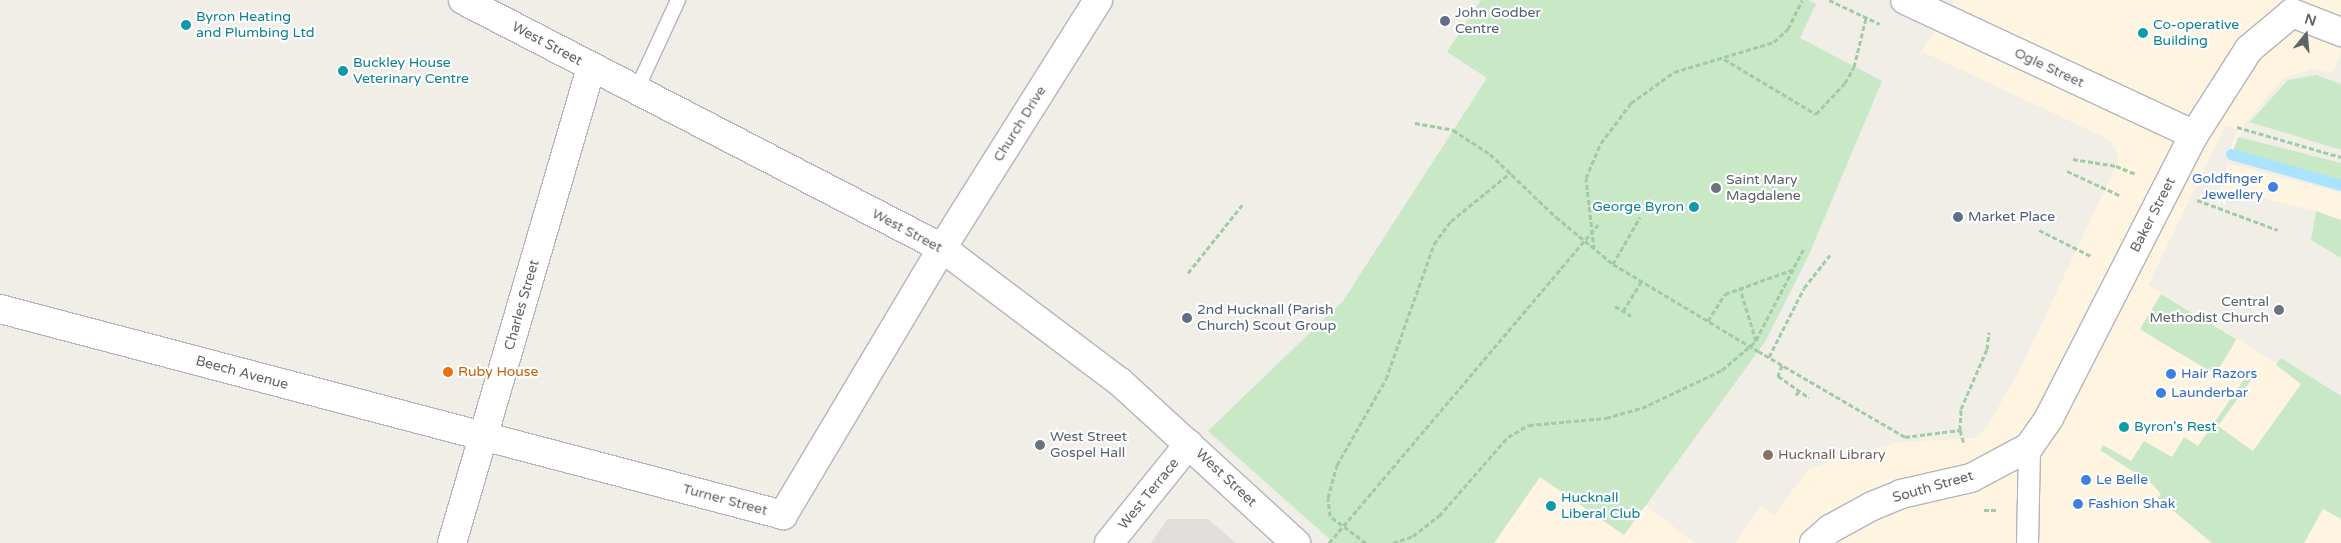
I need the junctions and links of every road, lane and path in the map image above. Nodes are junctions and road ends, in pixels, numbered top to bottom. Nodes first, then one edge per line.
1 (463, 0) edge
2 (678, 0) edge
3 (1098, 0) edge
4 (1802, 0) edge
5 (1905, 0) edge
6 (2287, 7) edge
7 (1866, 17) dead end
8 (2341, 32) edge
9 (1723, 59) junction
10 (591, 67) junction
11 (636, 90) junction
12 (1415, 122) dead end
13 (2232, 126) dead end
14 (2194, 135) junction
15 (2341, 157) edge
16 (2073, 159) dead end
17 (2067, 171) dead end
18 (1511, 172) junction
19 (2167, 188) junction
20 (2121, 196) dead end
21 (1242, 205) dead end
22 (1640, 217) dead end
23 (1598, 225) dead end
24 (2039, 230) dead end
25 (2278, 230) dead end
26 (1593, 232) junction
27 (1584, 242) junction
28 (942, 248) junction
29 (1594, 249) junction
30 (1803, 250) dead end
31 (1830, 255) dead end
32 (2093, 257) dead end
33 (1613, 264) junction
34 (1794, 269) junction
35 (1188, 273) dead end
36 (1641, 282) junction
37 (1740, 288) junction
38 (1615, 306) dead end
39 (0, 309) edge
40 (1623, 311) junction
41 (1631, 316) dead end
42 (1708, 321) junction
43 (1989, 332) dead end
44 (1756, 341) junction
45 (1751, 347) junction
46 (1770, 357) junction
47 (1782, 364) junction
48 (1799, 391) junction
49 (1796, 395) dead end
50 (1809, 398) dead end
51 (1960, 430) junction
52 (483, 436) junction
53 (1189, 444) junction
54 (2028, 448) junction
55 (1971, 478) junction
56 (1341, 528) junction
57 (2026, 534) edge
58 (1331, 540) dead end
59 (452, 543) edge
60 (1109, 543) edge
61 (1296, 543) edge
62 (1366, 543) edge
63 (1392, 543) edge
64 (1814, 543) edge

1 - 10 street, West Street
2 - 11 lane
3 - 28 street, Church Drive
4 - 9 path
5 - 14 street, Ogle Street
6 - 8 street
6 - 14 street, Baker Street
7 - 9 path
9 - 26 path
10 - 11 street, West Street
10 - 52 street, Charles Street
11 - 28 street, West Street
12 - 18 path
13 - 15 path
14 - 19 street, Baker Street
16 - 19 path
17 - 20 path
18 - 27 path
18 - 56 path
19 - 25 path
19 - 54 street, Baker Street
21 - 35 path
22 - 33 path
23 - 26 path
24 - 32 path
26 - 27 path
26 - 29 path
27 - 29 path
27 - 56 path
28 - 52 street, Turner Street
28 - 53 street, West Street
29 - 33 path
30 - 34 path
31 - 46 path
33 - 36 path
34 - 37 path
34 - 44 path
36 - 40 path
36 - 42 path
37 - 42 path
37 - 44 path
38 - 40 path
39 - 52 street, Beech Avenue
40 - 41 path
42 - 45 path
43 - 51 path
44 - 45 path
45 - 46 path
45 - 63 path
46 - 47 path
47 - 48 path
47 - 51 path
48 - 49 path
48 - 50 path
51 - 55 path
52 - 59 street, Charles Street
53 - 60 street, West Terrace
53 - 61 street, West Street
54 - 55 street, South Street
54 - 57 street
55 - 57 path
55 - 64 street, South Street
56 - 58 path
56 - 62 path

